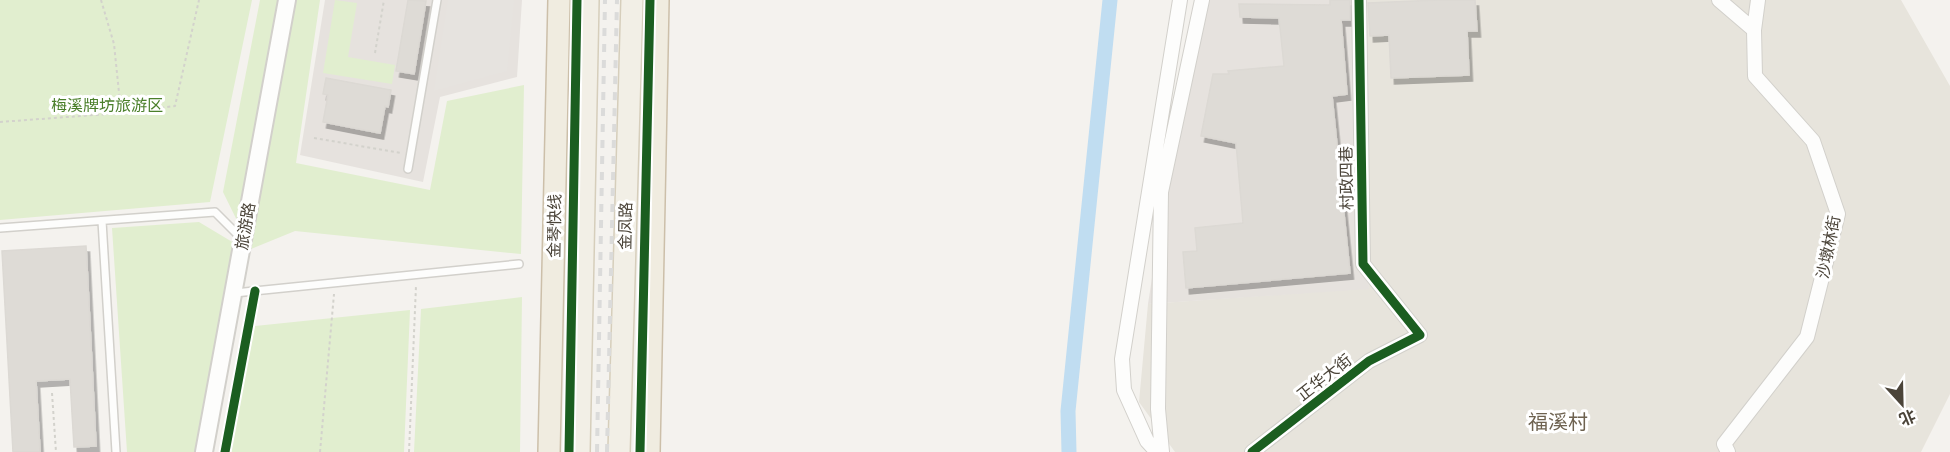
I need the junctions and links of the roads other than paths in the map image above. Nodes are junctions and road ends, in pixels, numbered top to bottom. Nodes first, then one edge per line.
1 (287, 0) edge
2 (437, 0) edge
3 (559, 0) edge
4 (588, 0) edge
5 (632, 0) edge
6 (658, 0) edge
7 (1180, 0) edge
8 (1202, 0) edge
9 (1359, 0) edge
10 (1719, 0) edge
11 (1758, 0) edge
12 (1754, 30) junction
13 (408, 169) dead end
14 (102, 220) junction
15 (0, 228) edge
16 (243, 240) junction
17 (519, 264) dead end
18 (233, 293) junction
19 (1420, 335) joint
20 (116, 452) edge
21 (204, 452) edge
22 (549, 452) edge
23 (579, 452) edge
24 (619, 452) edge
25 (649, 452) edge
26 (1159, 452) edge
27 (1252, 452) edge
28 (1728, 452) edge

1 - 16 street, 旅游路
2 - 13 lane
3 - 22 highway, 金琴快线
4 - 23 main road
5 - 24 main road, 金凤路
6 - 25 highway
7 - 26 street
8 - 26 street
9 - 19 street, 村政四巷
10 - 12 street
11 - 12 street, 沙墩林街
12 - 28 street, 沙墩林街
14 - 15 lane
14 - 16 lane
14 - 20 lane
16 - 18 street, 旅游路
17 - 18 lane
18 - 21 street, 旅游路
19 - 27 street, 正华大街

